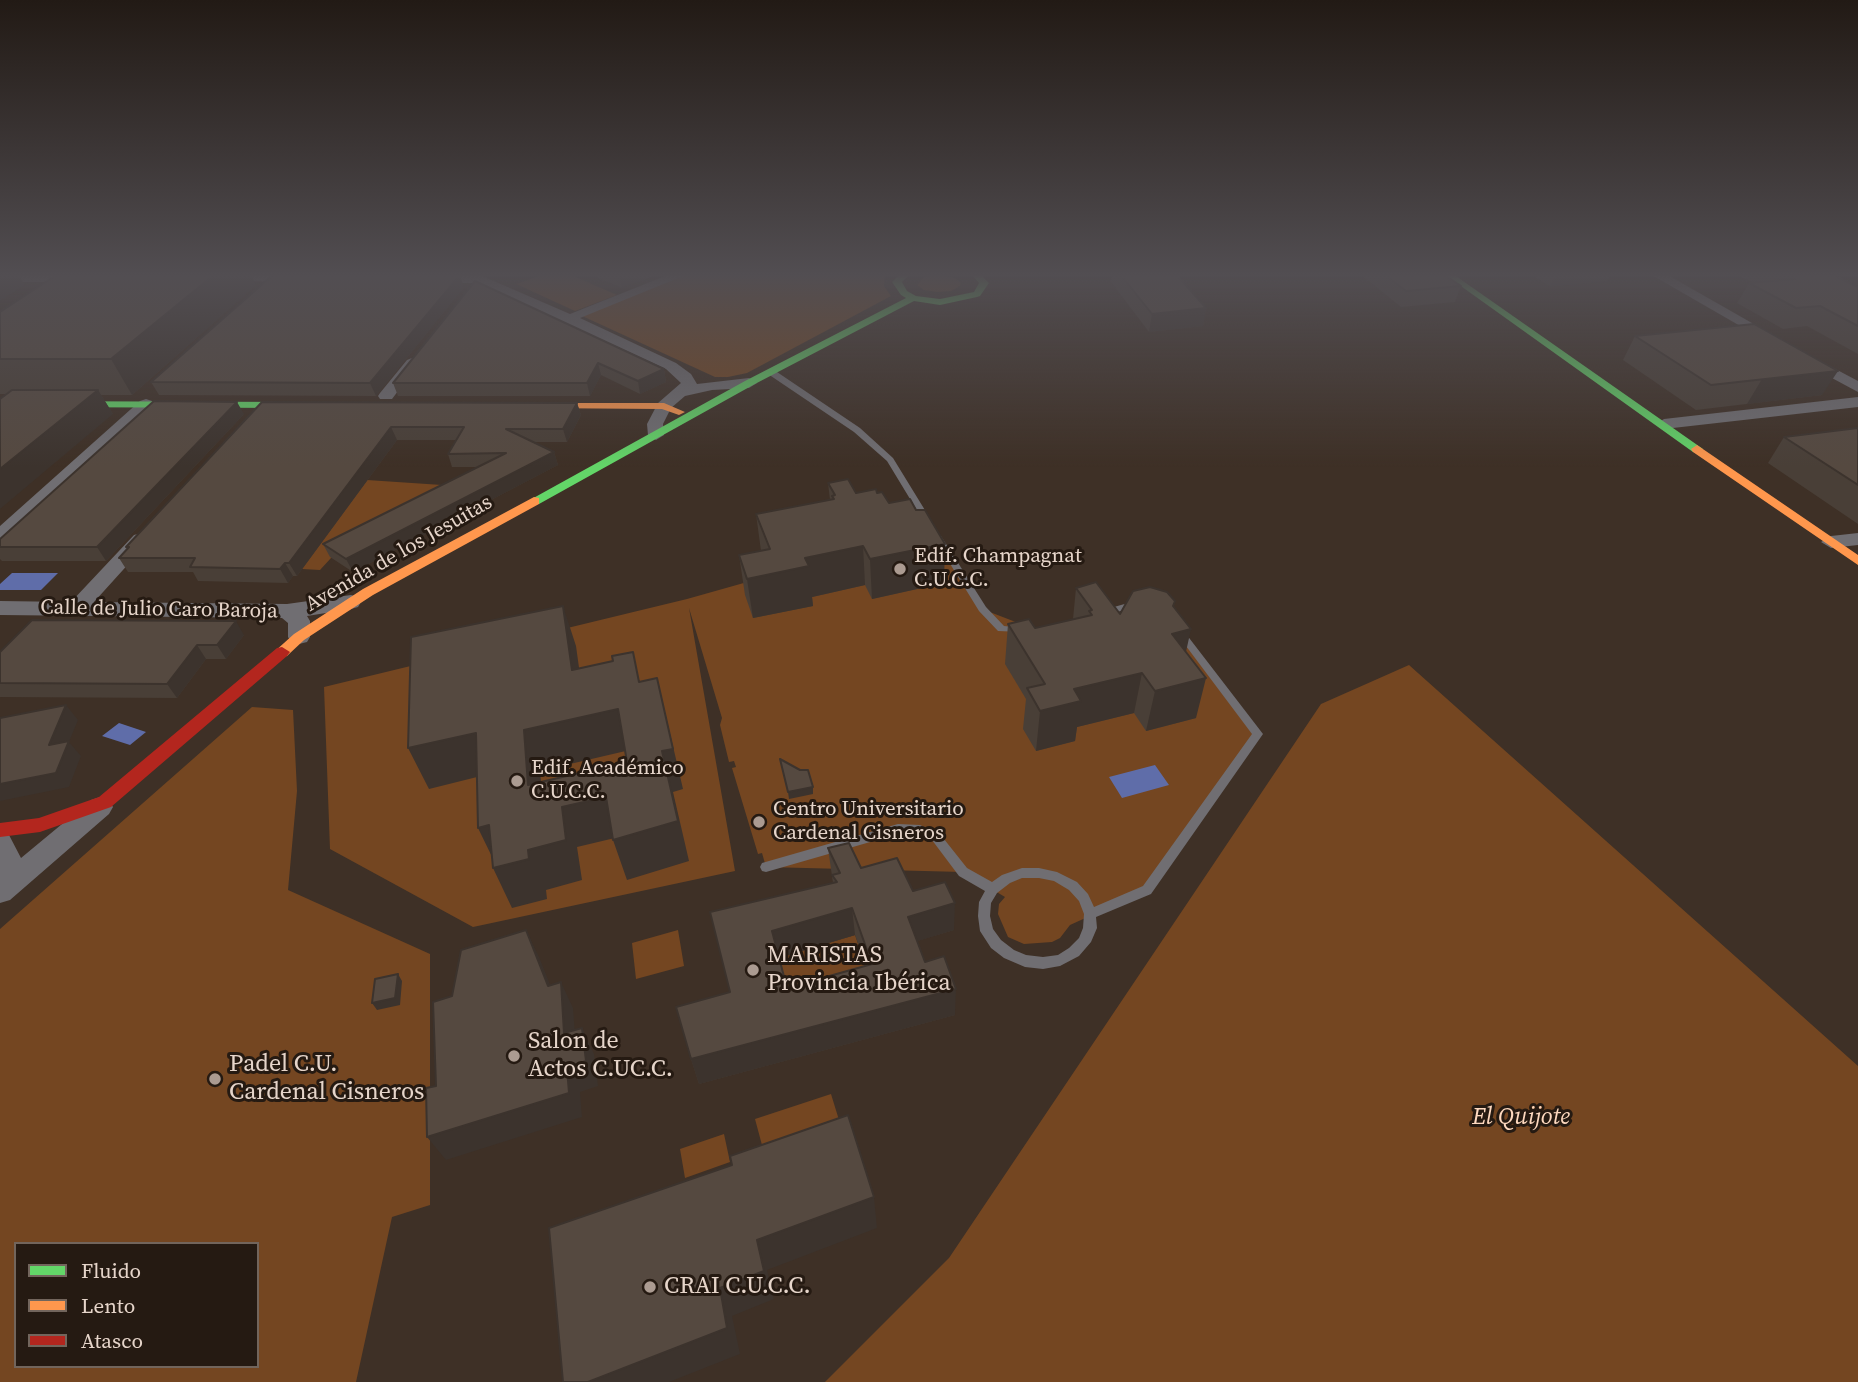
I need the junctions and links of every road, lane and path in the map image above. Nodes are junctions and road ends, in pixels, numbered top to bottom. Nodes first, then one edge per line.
1 (607, 338) edge
2 (836, 338) edge
3 (1541, 338) edge
4 (1772, 338) edge
5 (419, 356) edge
6 (771, 372) junction
7 (749, 383) junction
8 (1858, 387) edge
9 (144, 400) junction
10 (390, 401) joint
11 (1858, 402) edge
12 (27, 403) joint
13 (265, 405) junction
14 (316, 405) edge
15 (367, 405) edge
16 (517, 405) edge
17 (676, 406) junction
18 (5, 411) edge
19 (1664, 424) junction
20 (247, 425) edge
21 (656, 435) junction
22 (155, 524) edge
23 (0, 536) edge
24 (1858, 539) edge
25 (1831, 542) junction
26 (1858, 561) edge
27 (354, 601) junction
28 (1150, 607) edge
29 (0, 608) edge
30 (77, 608) junction
31 (287, 611) junction
32 (1090, 617) edge
33 (1170, 619) edge
34 (1026, 630) edge
35 (299, 637) junction
36 (105, 802) junction
37 (0, 830) edge
38 (0, 842) edge
39 (766, 867) dead end
40 (993, 889) junction
41 (2, 890) edge
42 (1090, 914) junction

1 - 17 street
2 - 6 street, Avenida de los Jesuitas
3 - 19 street
4 - 8 street
5 - 10 street
6 - 7 street, Avenida de los Jesuitas
6 - 34 lane
7 - 17 street, Avenida de los Jesuitas
7 - 17 street, Avenida de los Jesuitas
9 - 12 street
9 - 13 street
9 - 23 street
10 - 15 street
11 - 19 street
12 - 18 street
13 - 14 street
13 - 20 street
16 - 17 street
17 - 21 street, Avenida de los Jesuitas
17 - 21 street
19 - 25 street
21 - 27 street, Avenida de los Jesuitas
22 - 30 street
24 - 25 street
25 - 26 street
27 - 31 street
27 - 35 street, Avenida de los Jesuitas
28 - 32 lane
29 - 30 street, Calle de Julio Caro Baroja
30 - 31 street, Calle de Julio Caro Baroja
31 - 35 street, Calle de Julio Caro Baroja
33 - 42 lane
35 - 36 street, Avenida de los Jesuitas
36 - 37 street, Avenida de los Jesuitas
36 - 41 street
38 - 41 street
39 - 40 lane
40 - 42 lane
40 - 42 lane

